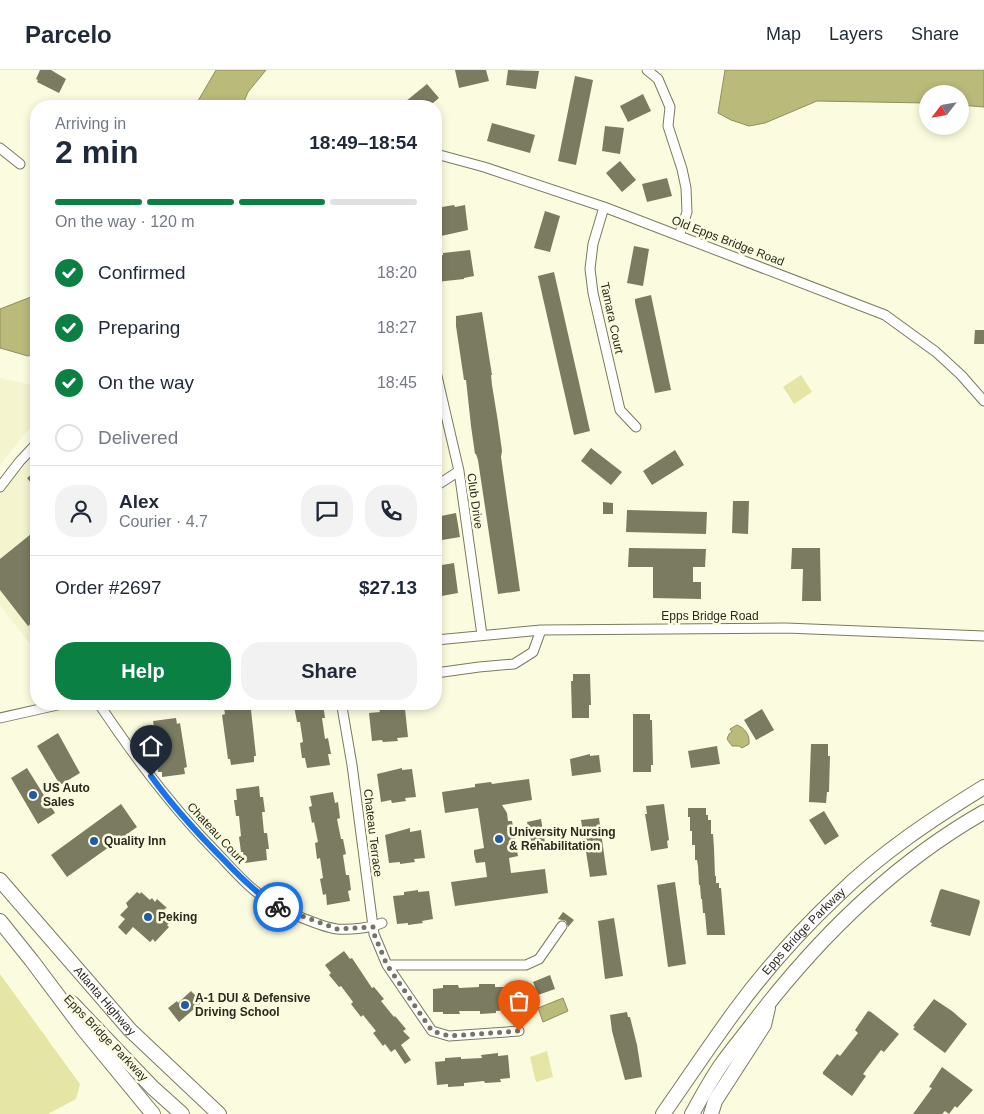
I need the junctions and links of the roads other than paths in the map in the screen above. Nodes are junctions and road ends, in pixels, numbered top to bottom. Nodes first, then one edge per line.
1 (646, 70) edge
2 (0, 148) edge
3 (442, 156) edge
4 (20, 164) dead end
5 (604, 208) junction
6 (679, 236) junction
7 (442, 399) edge
8 (984, 401) edge
9 (636, 427) dead end
10 (30, 450) edge
11 (458, 472) junction
12 (442, 482) edge
13 (0, 487) edge
14 (541, 630) junction
15 (482, 635) junction
16 (984, 636) edge
17 (442, 639) edge
18 (442, 672) edge
19 (35, 710) edge
20 (103, 710) edge
21 (343, 710) edge
22 (0, 718) edge
23 (984, 787) edge
24 (984, 812) edge
25 (0, 880) edge
26 (0, 921) edge
27 (382, 923) dead end
28 (562, 926) dead end
29 (373, 927) junction
30 (32, 961) junction
31 (387, 965) junction
32 (770, 1000) junction
33 (519, 1031) dead end
34 (153, 1114) edge
35 (182, 1114) edge
36 (219, 1114) edge
37 (663, 1114) edge
38 (692, 1114) edge
39 (711, 1114) edge

1 - 6 street
2 - 4 street
3 - 5 street, Old Epps Bridge Road
5 - 6 street, Old Epps Bridge Road
5 - 9 street, Tamara Court
6 - 8 street, Old Epps Bridge Road
7 - 11 street, Club Drive
10 - 13 street
11 - 12 street
11 - 15 street, Club Drive
14 - 15 street, Epps Bridge Road
14 - 16 street, Epps Bridge Road
14 - 18 street
15 - 17 street, Epps Bridge Road
19 - 22 street
20 - 29 street, Chateau Court
21 - 29 street, Chateau Terrace
23 - 37 main road, Epps Bridge Parkway
24 - 32 main road, Epps Bridge Parkway
25 - 36 main road, Atlanta Highway
26 - 30 main road
27 - 29 street, Chateau Court
28 - 31 street
29 - 31 street, Chateau Terrace
30 - 34 main road
30 - 35 main road, Epps Bridge Parkway
31 - 33 street, Chateau Terrace
32 - 38 main road, Epps Bridge Parkway
32 - 39 main road

